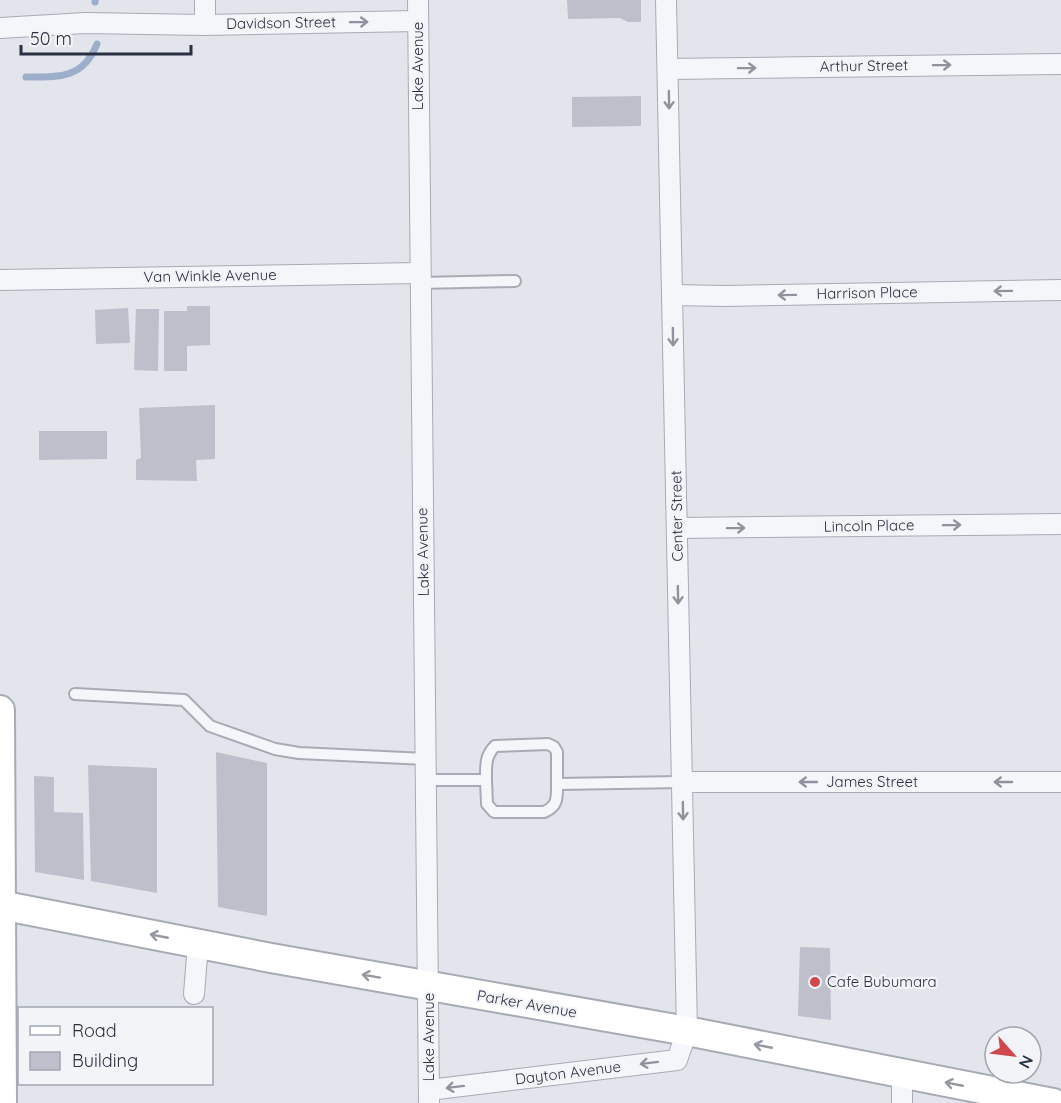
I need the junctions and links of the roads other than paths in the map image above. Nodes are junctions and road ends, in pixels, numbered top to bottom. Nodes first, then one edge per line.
1 (205, 0) edge
2 (418, 0) edge
3 (666, 0) edge
4 (418, 21) junction
5 (205, 25) junction
6 (0, 28) edge
7 (1061, 64) edge
8 (668, 69) junction
9 (419, 278) junction
10 (0, 279) edge
11 (515, 281) dead end
12 (1061, 290) edge
13 (672, 295) junction
14 (1061, 524) edge
15 (677, 528) junction
16 (75, 694) dead end
17 (0, 710) edge
18 (426, 759) junction
19 (426, 780) junction
20 (486, 780) junction
21 (682, 782) junction
22 (1061, 782) edge
23 (557, 784) junction
24 (1, 906) edge
25 (198, 944) junction
26 (429, 987) junction
27 (194, 994) dead end
28 (687, 1031) junction
29 (902, 1074) junction
30 (429, 1096) edge
31 (2, 1103) edge
32 (902, 1103) edge
33 (1053, 1103) edge

1 - 5 street
2 - 4 street, Lake Avenue
3 - 8 street, Center Street
5 -> 4 street, Davidson Street
4 - 9 street, Lake Avenue
5 - 6 street, Davidson Street
8 -> 7 street, Arthur Street
8 -> 13 street, Center Street
9 - 10 street, Van Winkle Avenue
9 - 11 lane
9 - 18 street, Lake Avenue
12 -> 13 street, Harrison Place
13 -> 15 street, Center Street
15 -> 14 street, Lincoln Place
15 -> 21 street, Center Street
16 - 18 lane
17 - 24 street
18 - 19 street, Lake Avenue
19 - 20 lane
19 - 26 street, Lake Avenue
20 - 23 lane
20 - 23 lane
22 -> 21 street, James Street
21 - 23 lane
21 -> 28 street, Center Street
25 -> 24 street, Parker Avenue
24 - 31 street
26 -> 25 street, Parker Avenue
25 - 27 street
26 - 28 street, Parker Avenue
26 - 30 street, Lake Avenue
29 -> 28 street, Parker Avenue
28 -> 30 street, Dayton Avenue
29 - 32 street
33 -> 29 street, Parker Avenue

